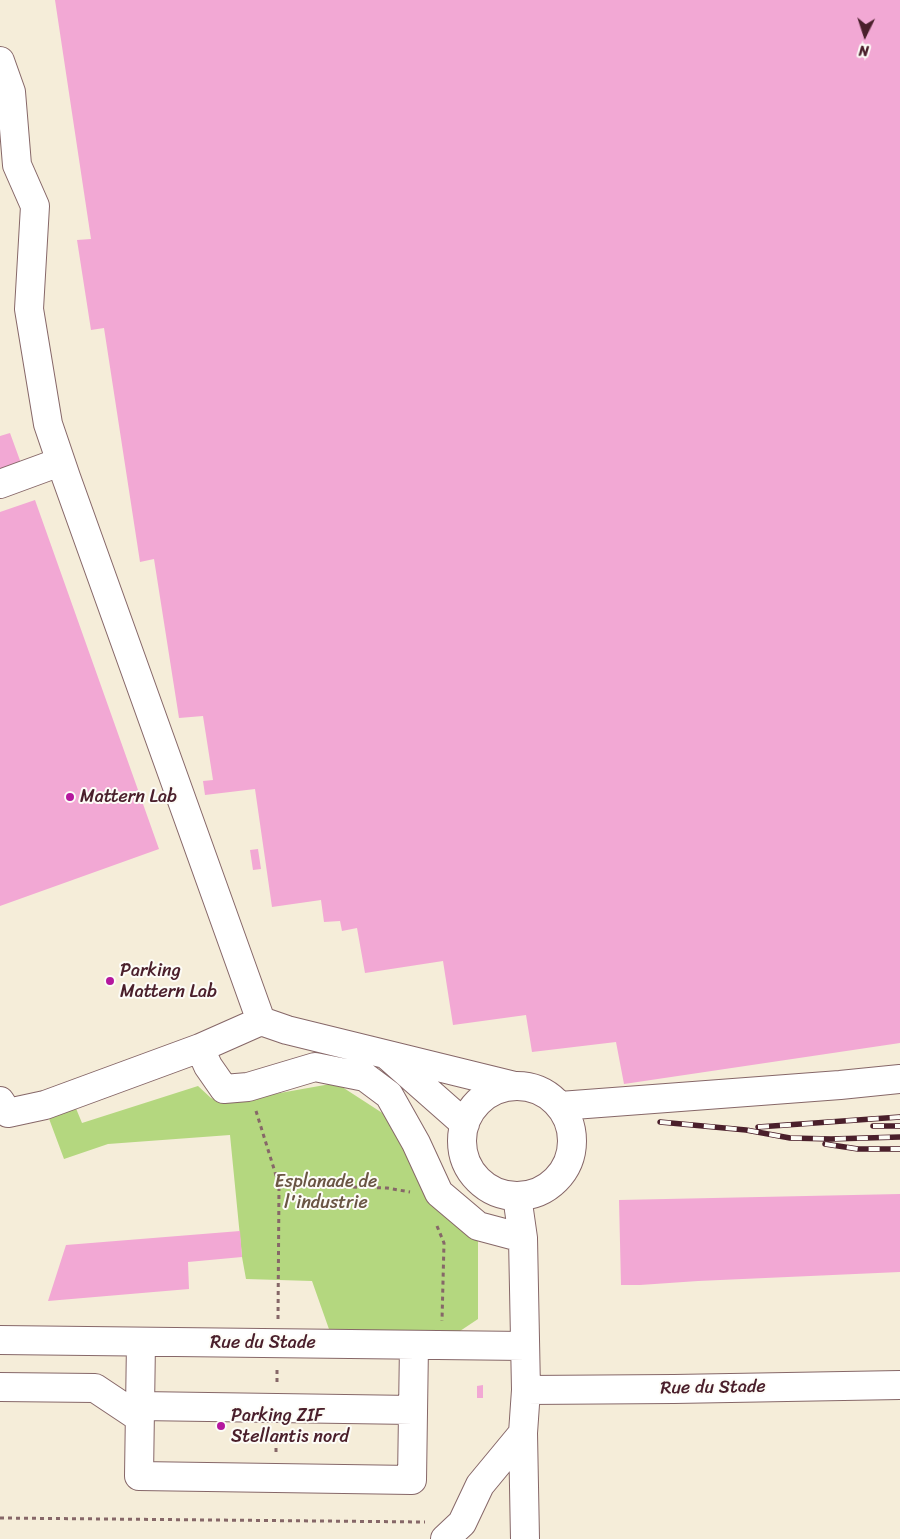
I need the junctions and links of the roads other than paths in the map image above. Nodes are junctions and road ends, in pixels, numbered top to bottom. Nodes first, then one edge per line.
1 (0, 61) edge
2 (60, 462) junction
3 (0, 484) edge
4 (261, 1021) junction
5 (200, 1048) junction
6 (386, 1054) junction
7 (900, 1079) edge
8 (515, 1086) junction
9 (0, 1102) edge
10 (560, 1106) junction
11 (465, 1124) junction
12 (517, 1196) junction
13 (522, 1238) junction
14 (0, 1340) edge
15 (141, 1342) junction
16 (414, 1345) junction
17 (525, 1346) junction
18 (900, 1384) edge
19 (0, 1387) edge
20 (526, 1390) junction
21 (413, 1410) junction
22 (140, 1412) junction
23 (523, 1433) junction
24 (438, 1531) edge
25 (525, 1539) edge

1 - 2 street
2 - 3 street
2 - 4 street
4 - 5 street
4 - 6 street
5 - 9 street
5 - 13 street
6 - 8 street
6 - 11 street
7 - 10 street
8 - 10 street
8 - 11 street
10 - 12 street
11 - 12 street
12 - 13 street
13 - 17 street
14 - 15 street, Rue du Stade
15 - 16 street, Rue du Stade
15 - 22 street
16 - 17 street, Rue du Stade
16 - 21 street
17 - 20 street
18 - 20 street, Rue du Stade
19 - 22 street
20 - 23 street
21 - 22 street
21 - 22 street
23 - 24 street
23 - 25 street

